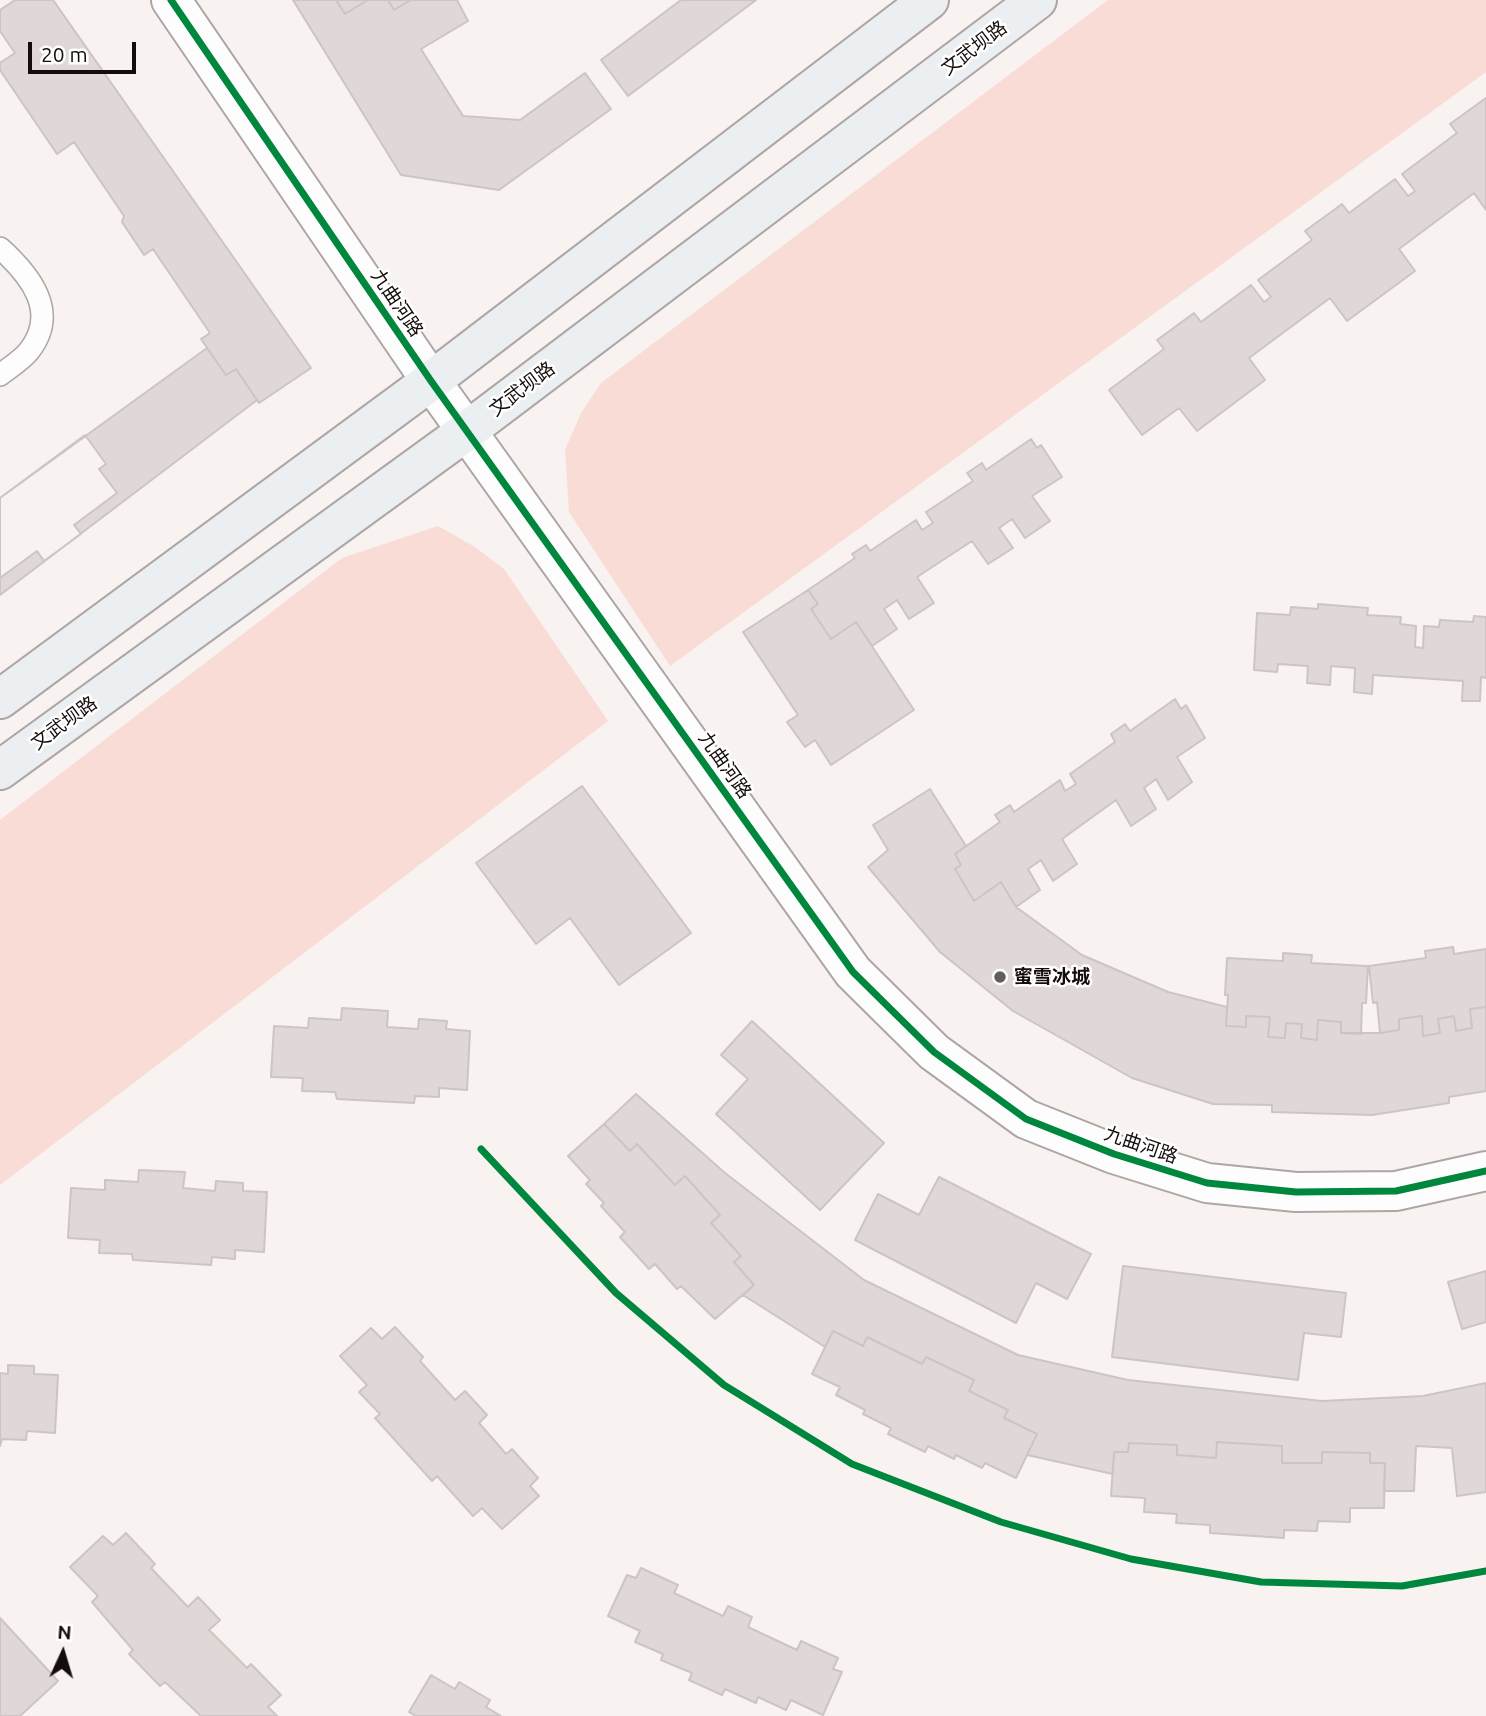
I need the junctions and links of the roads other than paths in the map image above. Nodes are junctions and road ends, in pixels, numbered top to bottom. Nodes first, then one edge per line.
1 (171, 0) edge
2 (929, 0) edge
3 (1037, 0) edge
4 (0, 248) edge
5 (0, 376) edge
6 (431, 381) junction
7 (468, 430) junction
8 (0, 699) edge
9 (0, 770) edge
10 (1486, 1171) edge

1 - 6 street, 九曲河路
2 - 6 main road
3 - 7 main road, 文武坝路
4 - 5 lane
6 - 7 street, 九曲河路
6 - 8 main road
7 - 9 main road, 文武坝路
7 - 10 street, 九曲河路

